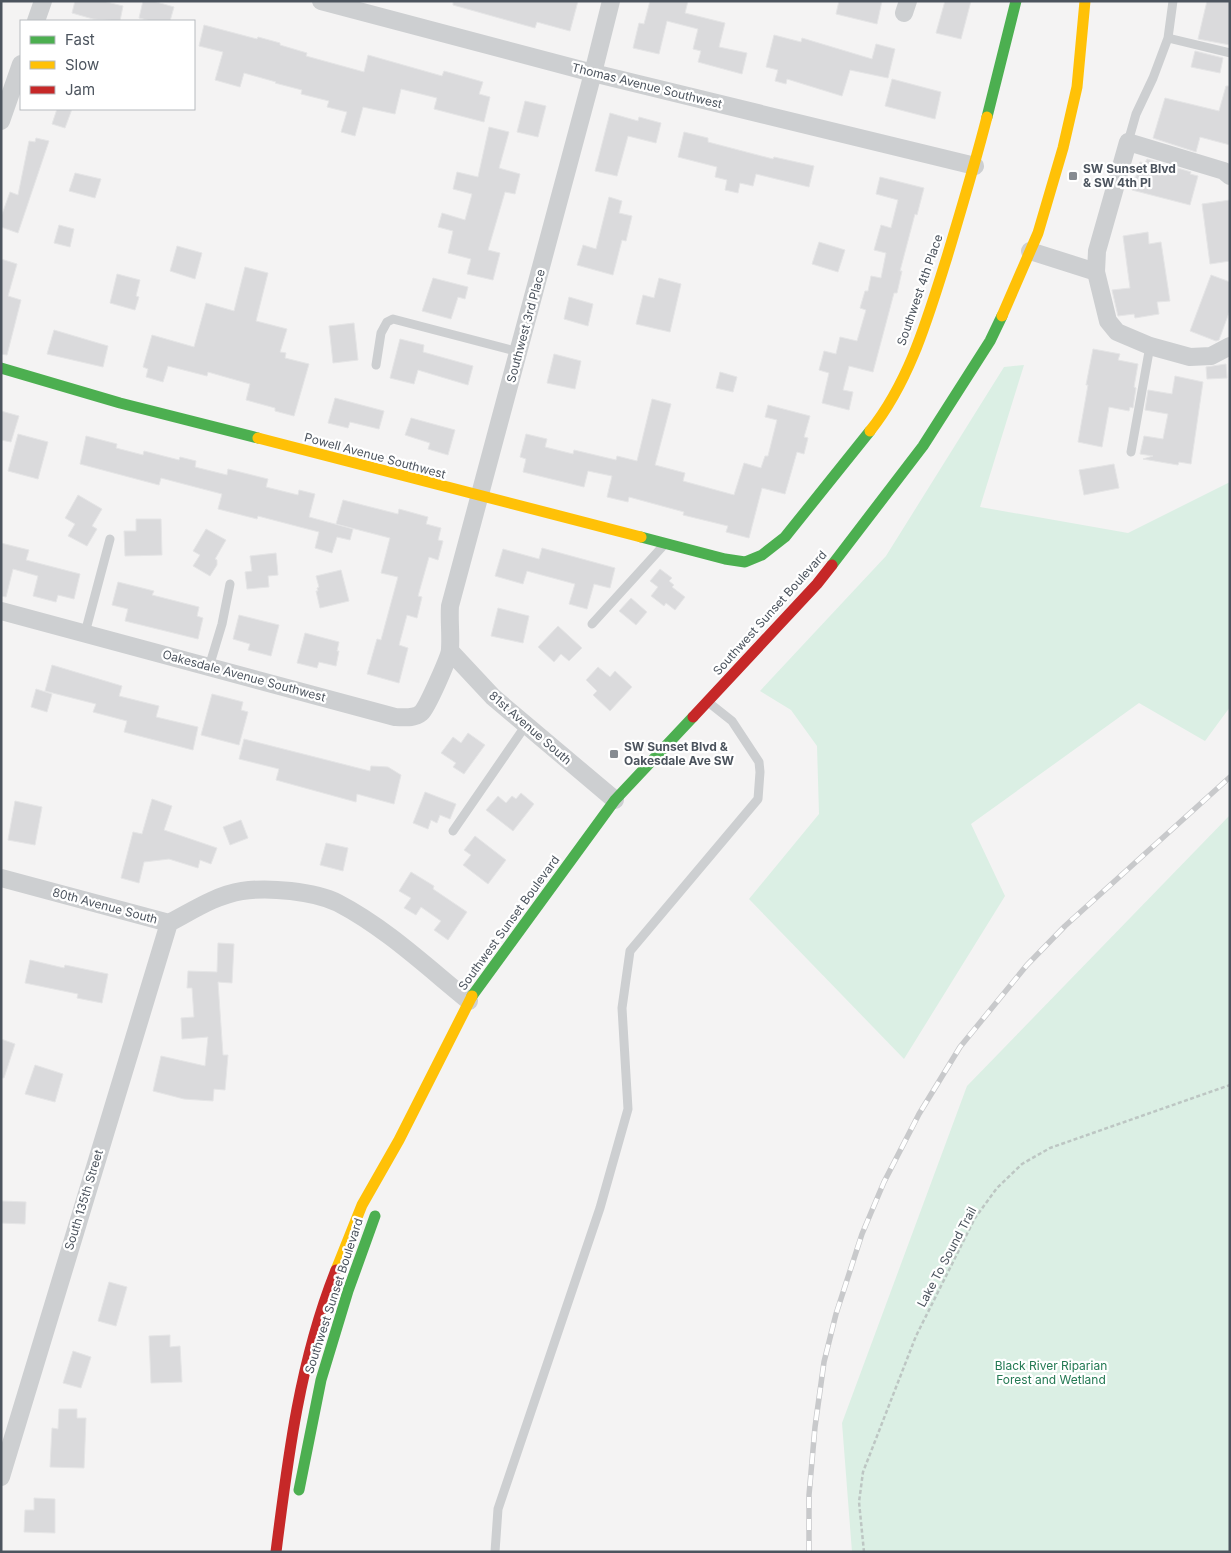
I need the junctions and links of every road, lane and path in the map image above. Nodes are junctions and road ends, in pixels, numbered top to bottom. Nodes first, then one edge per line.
1 (43, 1) edge
2 (321, 1) edge
3 (611, 1) edge
4 (1016, 1) edge
5 (1085, 1) edge
6 (1173, 1) edge
7 (36, 20) edge
8 (1168, 38) junction
9 (1230, 53) edge
10 (20, 67) edge
11 (593, 73) junction
12 (1, 121) edge
13 (1128, 142) junction
14 (975, 166) junction
15 (1230, 176) edge
16 (1030, 251) junction
17 (1096, 272) junction
18 (1150, 346) junction
19 (1230, 346) edge
20 (519, 352) junction
21 (376, 365) dead end
22 (1, 368) edge
23 (1131, 452) dead end
24 (480, 497) junction
25 (110, 539) dead end
26 (664, 544) junction
27 (745, 562) joint
28 (230, 584) dead end
29 (1, 611) edge
30 (592, 624) dead end
31 (85, 633) junction
32 (450, 651) junction
33 (209, 667) junction
34 (708, 702) junction
35 (526, 725) junction
36 (614, 800) junction
37 (453, 831) dead end
38 (1, 878) edge
39 (169, 923) junction
40 (469, 1001) junction
41 (1230, 1085) edge
42 (399, 1140) junction
43 (383, 1191) dead end
44 (378, 1208) dead end
45 (1, 1477) edge
46 (297, 1505) dead end
47 (276, 1552) edge
48 (495, 1552) edge
49 (864, 1552) edge

1 - 7 street
2 - 11 street, Thomas Avenue Southwest
3 - 11 street, Southwest 3rd Place
4 - 14 main road, Southwest 4th Place
5 - 16 main road, Southwest Sunset Boulevard
6 - 8 lane
8 - 9 lane
8 - 13 lane
10 - 12 street
11 - 14 street, Thomas Avenue Southwest
11 - 20 street, Southwest 3rd Place
13 - 15 street
13 - 17 street
14 - 27 main road, Southwest 4th Place
16 - 17 street
16 - 34 main road, Southwest Sunset Boulevard
17 - 18 street
18 - 19 street
18 - 23 lane
20 - 21 lane
20 - 24 street, Southwest 3rd Place
22 - 24 main road, Powell Avenue Southwest
24 - 26 main road, Powell Avenue Southwest
24 - 32 street, Southwest 3rd Place
25 - 31 lane
26 - 27 main road, Powell Avenue Southwest
26 - 30 lane
28 - 33 lane
29 - 31 street, Oakesdale Avenue Southwest
31 - 33 street, Oakesdale Avenue Southwest
32 - 33 street, Oakesdale Avenue Southwest
32 - 35 street, 81st Avenue South
34 - 36 main road, Southwest Sunset Boulevard
34 - 48 lane
35 - 36 street, 81st Avenue South
35 - 37 lane
36 - 40 main road, Southwest Sunset Boulevard
38 - 39 street, 80th Avenue South
39 - 40 street, 80th Avenue South
39 - 45 street, South 135th Street
40 - 42 main road, Southwest Sunset Boulevard
41 - 49 path, Lake To Sound Trail
42 - 43 main road, Southwest Sunset Boulevard
42 - 47 main road, Southwest Sunset Boulevard
44 - 46 main road, Southwest Sunset Boulevard

